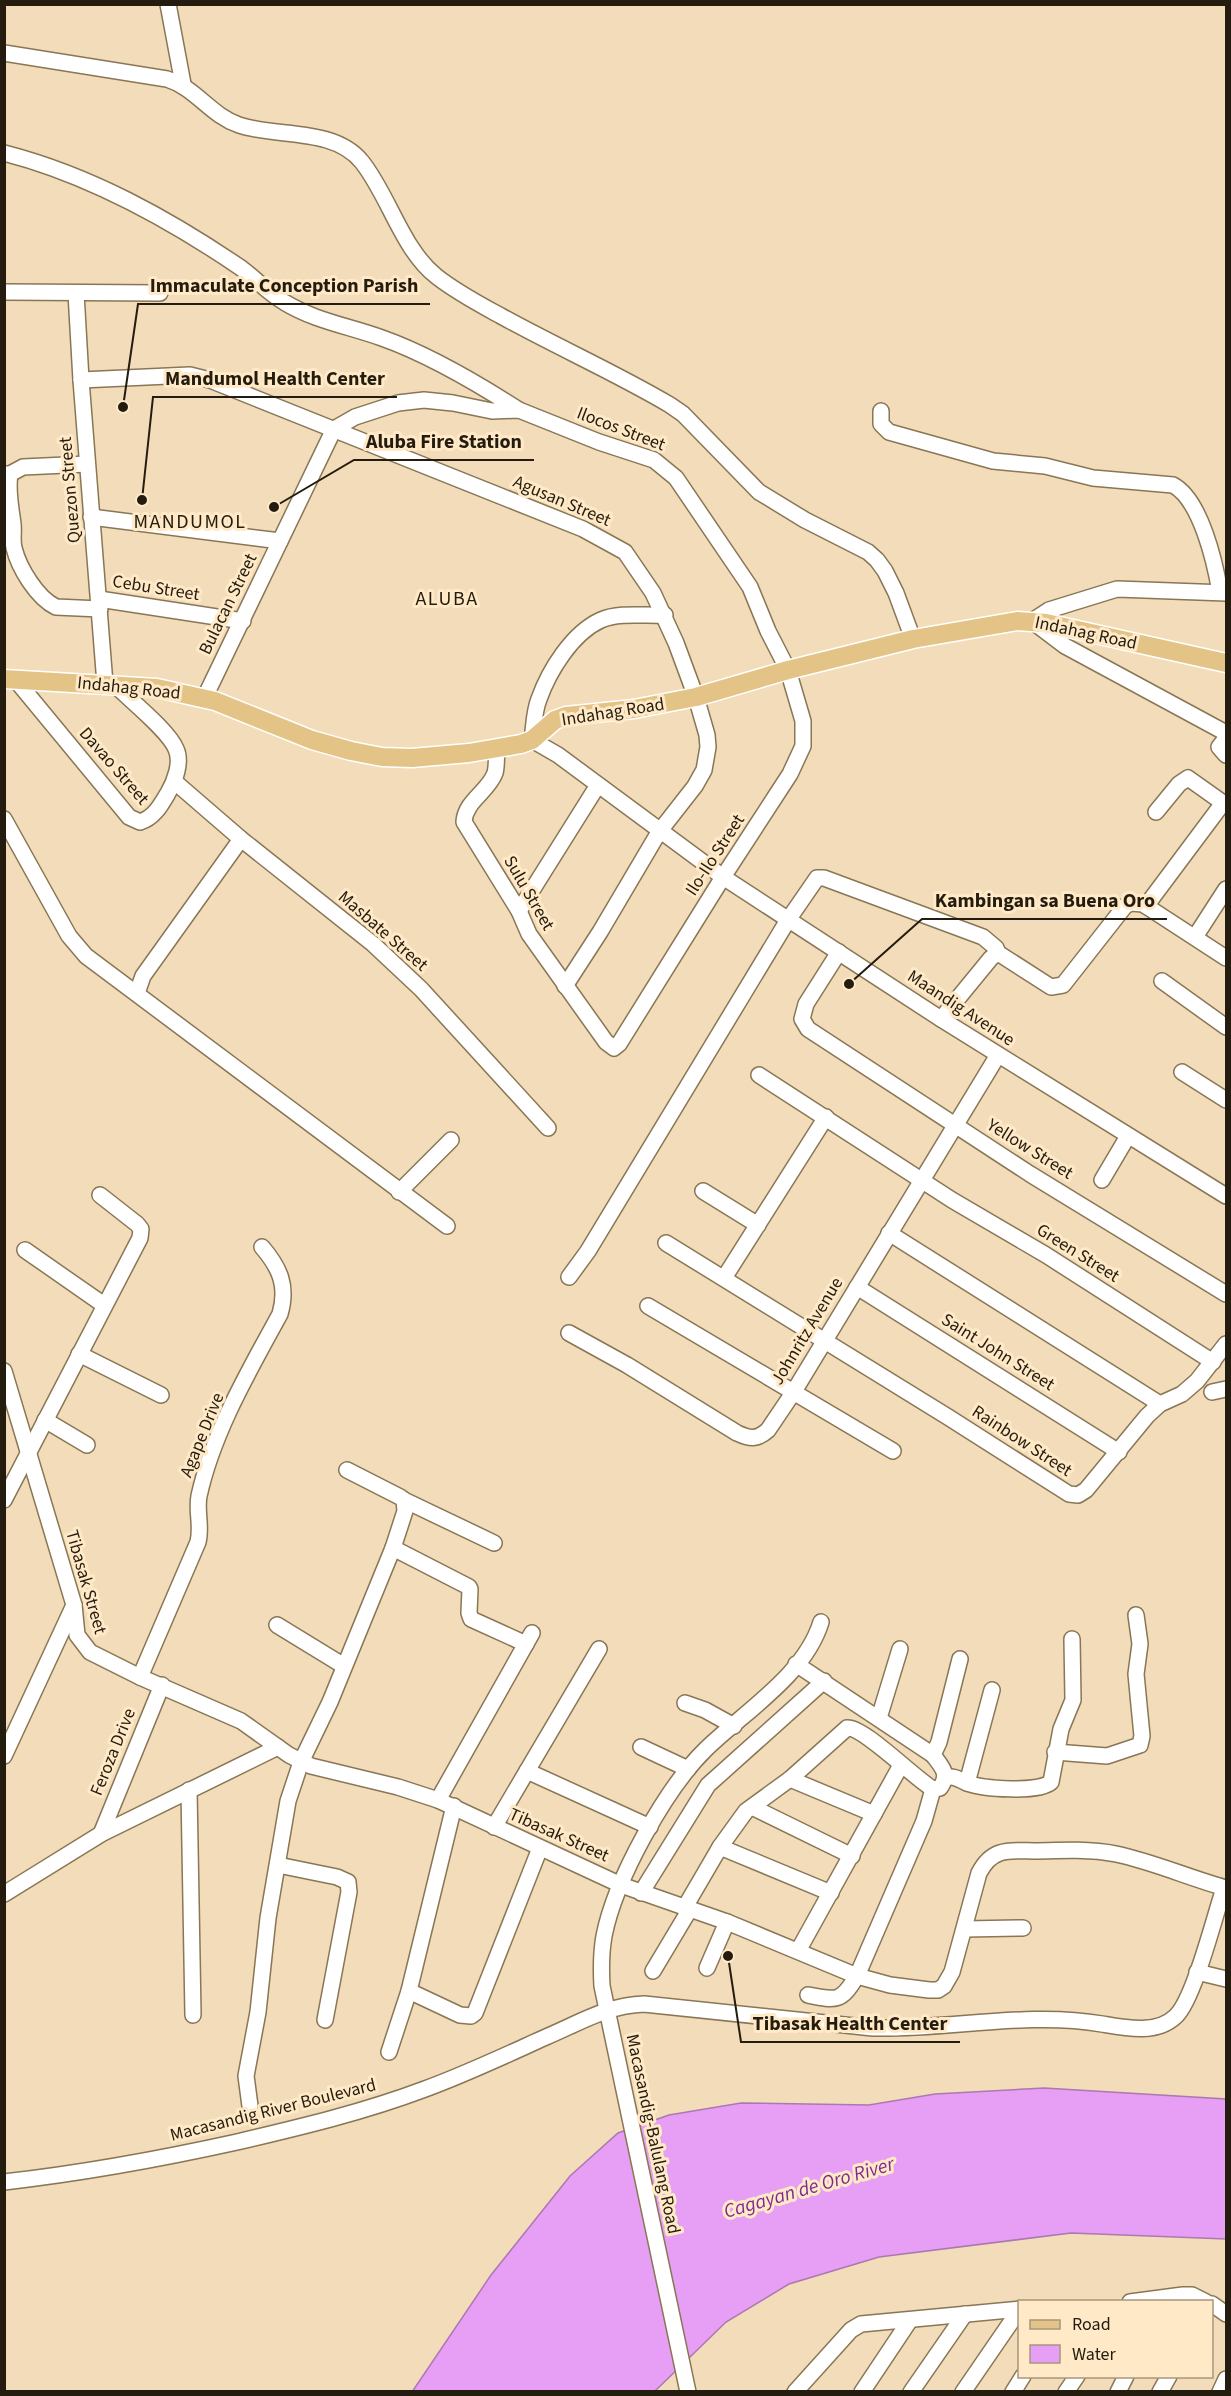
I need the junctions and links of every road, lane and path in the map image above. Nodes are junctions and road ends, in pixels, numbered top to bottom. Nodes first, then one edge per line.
1 (168, 4) edge
2 (4, 53) edge
3 (183, 84) junction
4 (4, 153) edge
5 (4, 292) edge
6 (76, 293) junction
7 (160, 293) dead end
8 (81, 380) junction
9 (519, 410) junction
10 (881, 411) dead end
11 (334, 429) junction
12 (87, 464) junction
13 (7, 474) edge
14 (91, 517) junction
15 (280, 540) junction
16 (1223, 593) edge
17 (99, 604) junction
18 (665, 615) junction
19 (243, 621) junction
20 (1032, 621) junction
21 (913, 639) junction
22 (1227, 663) edge
23 (788, 670) junction
24 (10, 679) edge
25 (110, 684) junction
26 (696, 697) junction
27 (204, 699) junction
28 (1227, 733) edge
29 (1227, 738) edge
30 (532, 740) junction
31 (497, 749) junction
32 (1227, 755) edge
33 (175, 782) junction
34 (598, 785) junction
35 (1225, 804) edge
36 (1156, 812) dead end
37 (4, 819) edge
38 (659, 831) junction
39 (242, 839) junction
40 (723, 877) junction
41 (1227, 889) edge
42 (1146, 906) junction
43 (519, 911) junction
44 (788, 920) junction
45 (1195, 937) junction
46 (839, 952) junction
47 (998, 954) junction
48 (1227, 958) edge
49 (1162, 981) dead end
50 (565, 986) junction
51 (137, 993) junction
52 (941, 1019) junction
53 (1227, 1027) edge
54 (614, 1048) joint
55 (998, 1054) junction
56 (1182, 1072) dead end
57 (759, 1075) dead end
58 (1227, 1100) edge
59 (826, 1117) junction
60 (956, 1126) junction
61 (548, 1128) dead end
62 (1128, 1136) junction
63 (451, 1140) dead end
64 (921, 1180) junction
65 (1102, 1180) dead end
66 (703, 1191) dead end
67 (399, 1192) junction
68 (100, 1196) dead end
69 (1227, 1196) edge
70 (758, 1225) junction
71 (447, 1226) dead end
72 (889, 1233) junction
73 (666, 1243) dead end
74 (262, 1247) dead end
75 (25, 1250) dead end
76 (569, 1277) dead end
77 (724, 1278) junction
78 (857, 1287) junction
79 (1227, 1294) edge
80 (104, 1305) junction
81 (648, 1306) dead end
82 (569, 1333) dead end
83 (825, 1340) junction
84 (1227, 1344) edge
85 (79, 1354) junction
86 (1213, 1362) junction
87 (5, 1378) edge
88 (793, 1393) junction
89 (161, 1395) dead end
90 (1160, 1404) junction
91 (45, 1420) junction
92 (87, 1445) dead end
93 (893, 1451) dead end
94 (1119, 1452) junction
95 (28, 1453) junction
96 (347, 1470) dead end
97 (5, 1499) edge
98 (404, 1500) junction
99 (494, 1543) dead end
100 (393, 1548) junction
101 (74, 1605) junction
102 (1136, 1615) dead end
103 (821, 1622) dead end
104 (277, 1625) dead end
105 (1072, 1639) dead end
106 (599, 1649) dead end
107 (900, 1649) dead end
108 (960, 1659) dead end
109 (796, 1664) junction
110 (344, 1666) junction
111 (140, 1677) junction
112 (824, 1682) junction
113 (162, 1685) junction
114 (992, 1690) dead end
115 (685, 1703) dead end
116 (879, 1718) junction
117 (734, 1725) junction
118 (641, 1746) dead end
119 (278, 1747) junction
120 (1055, 1752) junction
121 (933, 1755) junction
122 (4, 1756) edge
123 (301, 1762) junction
124 (901, 1766) junction
125 (688, 1769) junction
126 (527, 1771) junction
127 (945, 1778) junction
128 (790, 1779) junction
129 (967, 1783) junction
130 (933, 1789) junction
131 (189, 1790) junction
132 (438, 1800) junction
133 (454, 1806) junction
134 (752, 1807) junction
135 (874, 1814) junction
136 (494, 1827) junction
137 (650, 1827) junction
138 (102, 1834) junction
139 (720, 1847) junction
140 (540, 1848) junction
141 (852, 1856) junction
142 (278, 1865) junction
143 (621, 1885) junction
144 (1225, 1888) edge
145 (641, 1893) junction
146 (831, 1893) junction
147 (4, 1894) edge
148 (687, 1908) junction
149 (727, 1922) junction
150 (1023, 1928) dead end
151 (965, 1929) junction
152 (798, 1951) junction
153 (708, 1968) dead end
154 (653, 1971) dead end
155 (1197, 1972) junction
156 (857, 1976) junction
157 (1227, 1979) edge
158 (409, 1991) junction
159 (808, 1995) dead end
160 (606, 2009) junction
161 (193, 2015) dead end
162 (325, 2020) dead end
163 (389, 2052) dead end
164 (250, 2106) dead end
165 (4, 2182) edge
166 (1169, 2299) edge
167 (1150, 2300) edge
168 (1202, 2300) edge
169 (1213, 2306) edge
170 (1018, 2309) edge
171 (1018, 2312) edge
172 (965, 2314) junction
173 (1227, 2314) edge
174 (910, 2320) junction
175 (1022, 2378) edge
176 (1076, 2378) edge
177 (1168, 2378) edge
178 (1227, 2379) edge
179 (688, 2391) edge
180 (795, 2391) edge
181 (862, 2391) edge
182 (911, 2391) edge
183 (963, 2391) edge
184 (1013, 2391) edge
185 (1066, 2391) edge
186 (1160, 2391) edge
187 (1220, 2391) edge

1 - 3 street
2 - 3 street
3 - 21 street
4 - 9 street
5 - 6 street
6 - 7 street
6 - 8 street, Quezon Street
8 - 11 street, Agusan Street
8 - 12 street, Quezon Street
9 - 11 street, Ilocos Street
9 - 23 street, Ilocos Street
10 - 16 street
11 - 15 street, Bulacan Street
11 - 18 street, Agusan Street
12 - 13 street
12 - 14 street, Quezon Street
13 - 17 street, Cebu Street
14 - 15 street
14 - 17 street, Quezon Street
15 - 19 street, Bulacan Street
16 - 20 street
17 - 19 street, Cebu Street
17 - 25 street, Quezon Street
18 - 26 street, Agusan Street
18 - 30 street
19 - 27 street, Bulacan Street
20 - 21 main road, Indahag Road
20 - 22 main road, Indahag Road
20 - 28 street
21 - 23 main road, Indahag Road
23 - 26 main road, Indahag Road
23 - 40 street, Ilo-Ilo Street
24 - 25 main road, Indahag Road
24 - 33 street, Davao Street
25 - 27 main road, Indahag Road
25 - 33 street, Davao Street
26 - 30 main road, Indahag Road
26 - 38 street, Agusan Street
27 - 31 main road, Indahag Road
29 - 32 street
30 - 31 main road, Indahag Road
30 - 34 street, Maandig Avenue
31 - 43 street, Sulu Street
33 - 39 street, Masbate Street
34 - 38 street, Maandig Avenue
34 - 43 street
35 - 36 street
35 - 42 street
37 - 51 street
38 - 40 street, Maandig Avenue
38 - 50 street, Agusan Street
39 - 51 street
39 - 61 street, Masbate Street
40 - 44 street, Maandig Avenue
40 - 54 street, Ilo-Ilo Street
41 - 45 street
42 - 45 street
42 - 47 street
43 - 50 street, Sulu Street
44 - 46 street, Maandig Avenue
44 - 47 street
44 - 76 street
45 - 48 street
46 - 52 street, Maandig Avenue
46 - 60 street, Yellow Street
47 - 52 street
49 - 53 street
50 - 54 street, Sulu Street
51 - 67 street
52 - 55 street, Maandig Avenue
55 - 60 street, Johnritz Avenue
55 - 62 street, Maandig Avenue
56 - 58 street
57 - 59 street, Green Street
59 - 64 street, Green Street
59 - 70 street
60 - 64 street, Johnritz Avenue
60 - 79 street, Yellow Street
62 - 65 street
62 - 69 street, Maandig Avenue
63 - 67 street
64 - 72 street, Johnritz Avenue
64 - 86 street, Green Street
66 - 70 street
67 - 71 street
68 - 80 street
70 - 77 street
72 - 78 street, Johnritz Avenue
72 - 90 street
73 - 77 street, Rainbow Street
74 - 111 street, Agape Drive
75 - 80 street
77 - 83 street, Rainbow Street
78 - 83 street, Johnritz Avenue
78 - 94 street, Saint John Street
80 - 85 street
81 - 88 street
82 - 88 street, Johnritz Avenue
83 - 88 street, Johnritz Avenue
83 - 94 street, Rainbow Street
84 - 86 street, Rainbow Street
85 - 89 street
85 - 91 street
86 - 90 street, Rainbow Street
87 - 95 street, Tibasak Street
88 - 93 street
90 - 94 street, Rainbow Street
91 - 92 street
91 - 95 street
95 - 97 street
95 - 101 street, Tibasak Street
96 - 98 street
98 - 99 street
98 - 100 street
100 - 110 street
100 - 132 street
101 - 111 street, Tibasak Street
101 - 122 street
102 - 120 street
103 - 109 street, Macasandig-Balulang Road
104 - 110 street
105 - 120 street
106 - 126 street
107 - 116 street
108 - 121 street
109 - 112 street
109 - 117 street, Macasandig-Balulang Road
110 - 123 street
111 - 113 street, Tibasak Street
112 - 116 street
112 - 145 street
113 - 119 street, Tibasak Street
113 - 138 street, Feroza Drive
114 - 129 street
115 - 117 street
116 - 121 street
117 - 125 street, Macasandig-Balulang Road
118 - 125 street
119 - 123 street, Tibasak Street
119 - 131 street
120 - 129 street
121 - 127 street
123 - 132 street, Tibasak Street
123 - 142 street
124 - 128 street
124 - 130 street
124 - 135 street
125 - 137 street, Macasandig-Balulang Road
126 - 136 street
126 - 137 street
127 - 129 street
127 - 130 street
128 - 134 street
128 - 135 street
130 - 156 street
131 - 138 street
131 - 161 street
132 - 133 street, Tibasak Street
133 - 136 street, Tibasak Street
133 - 158 street
134 - 139 street
134 - 141 street
135 - 141 street
136 - 140 street, Tibasak Street
137 - 143 street, Macasandig-Balulang Road
138 - 147 street
139 - 146 street
139 - 148 street
140 - 143 street, Tibasak Street
140 - 158 street
141 - 146 street
142 - 162 street
142 - 164 street
143 - 145 street, Tibasak Street
143 - 160 street, Macasandig-Balulang Road
144 - 151 street, Tibasak Street
144 - 155 street, Macasandig River Boulevard
145 - 148 street, Tibasak Street
146 - 152 street
148 - 149 street, Tibasak Street
148 - 154 street
149 - 152 street, Tibasak Street
149 - 153 street
150 - 151 street
151 - 156 street, Tibasak Street
152 - 156 street, Tibasak Street
155 - 157 street
155 - 160 street, Macasandig River Boulevard
156 - 159 street
158 - 163 street
160 - 165 street, Macasandig River Boulevard
160 - 179 street, Macasandig-Balulang Road
166 - 167 street
166 - 168 street
169 - 173 street
170 - 172 street
171 - 183 street
172 - 174 street
172 - 182 street
174 - 180 street
174 - 181 street
175 - 184 street
176 - 185 street
177 - 186 street
178 - 187 street

